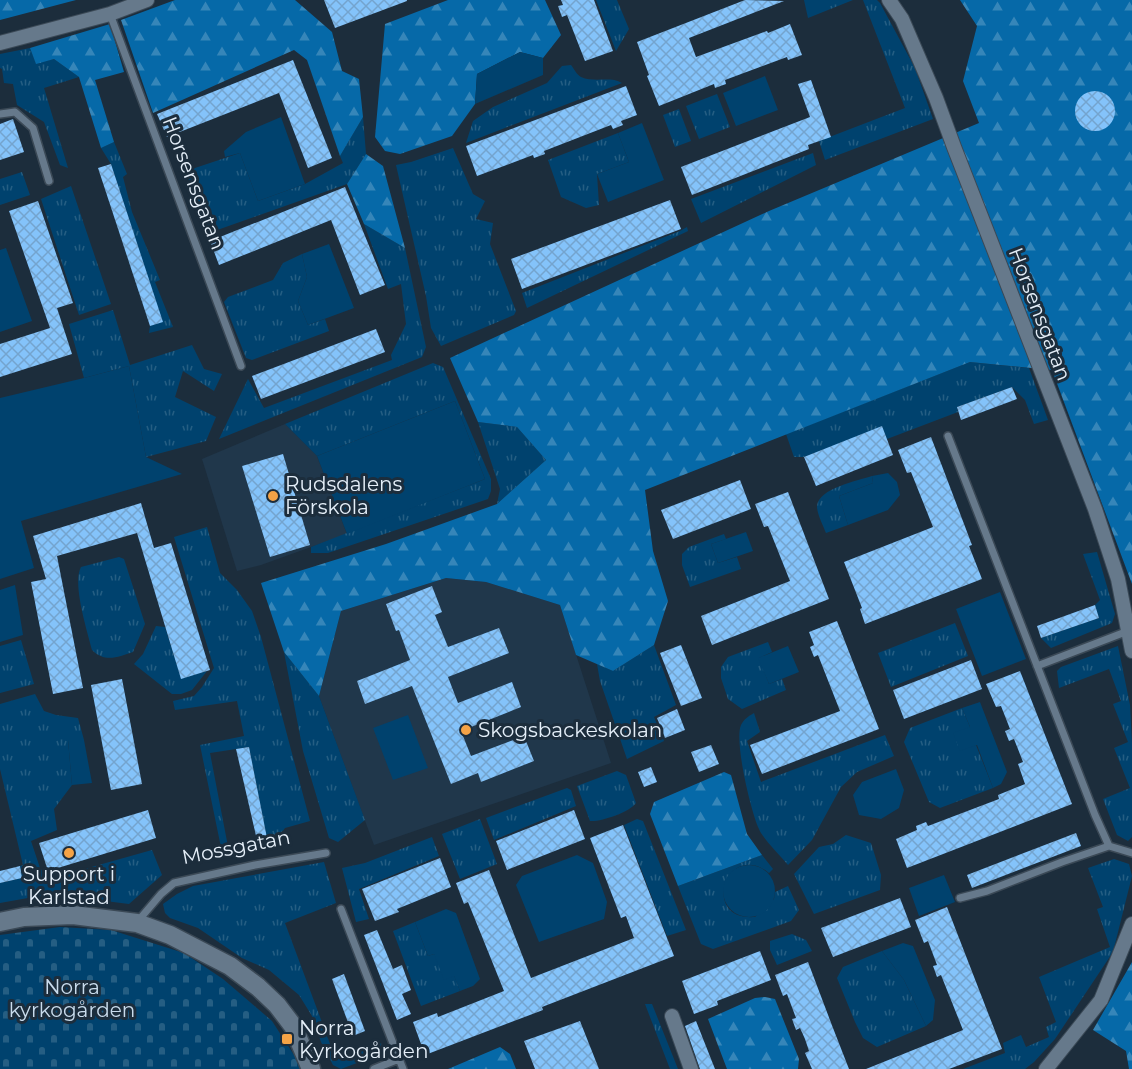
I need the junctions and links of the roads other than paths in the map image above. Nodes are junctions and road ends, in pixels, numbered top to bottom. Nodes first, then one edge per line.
1 (147, 0) edge
2 (888, 0) edge
3 (110, 14) junction
4 (0, 42) edge
5 (0, 114) edge
6 (50, 181) dead end
7 (241, 366) dead end
8 (948, 436) dead end
9 (1128, 631) junction
10 (1132, 651) edge
11 (1037, 666) junction
12 (1109, 846) junction
13 (326, 853) dead end
14 (1132, 853) edge
15 (960, 898) dead end
16 (341, 909) dead end
17 (0, 922) edge
18 (137, 923) junction
19 (1132, 924) edge
20 (672, 1016) dead end
21 (399, 1059) junction
22 (311, 1069) edge
23 (374, 1069) edge
24 (403, 1069) edge
25 (691, 1069) edge
26 (1046, 1069) edge

1 - 3 street
2 - 9 street, Horsensgatan
3 - 4 street
3 - 7 lane, Horsensgatan
5 - 6 lane
8 - 11 lane
9 - 10 street, Horsensgatan
9 - 11 lane
11 - 12 lane
12 - 14 lane
12 - 15 lane
13 - 18 lane, Mossgatan
16 - 21 lane
17 - 18 street
18 - 22 street
19 - 26 street
20 - 25 street
21 - 23 lane
21 - 24 lane

